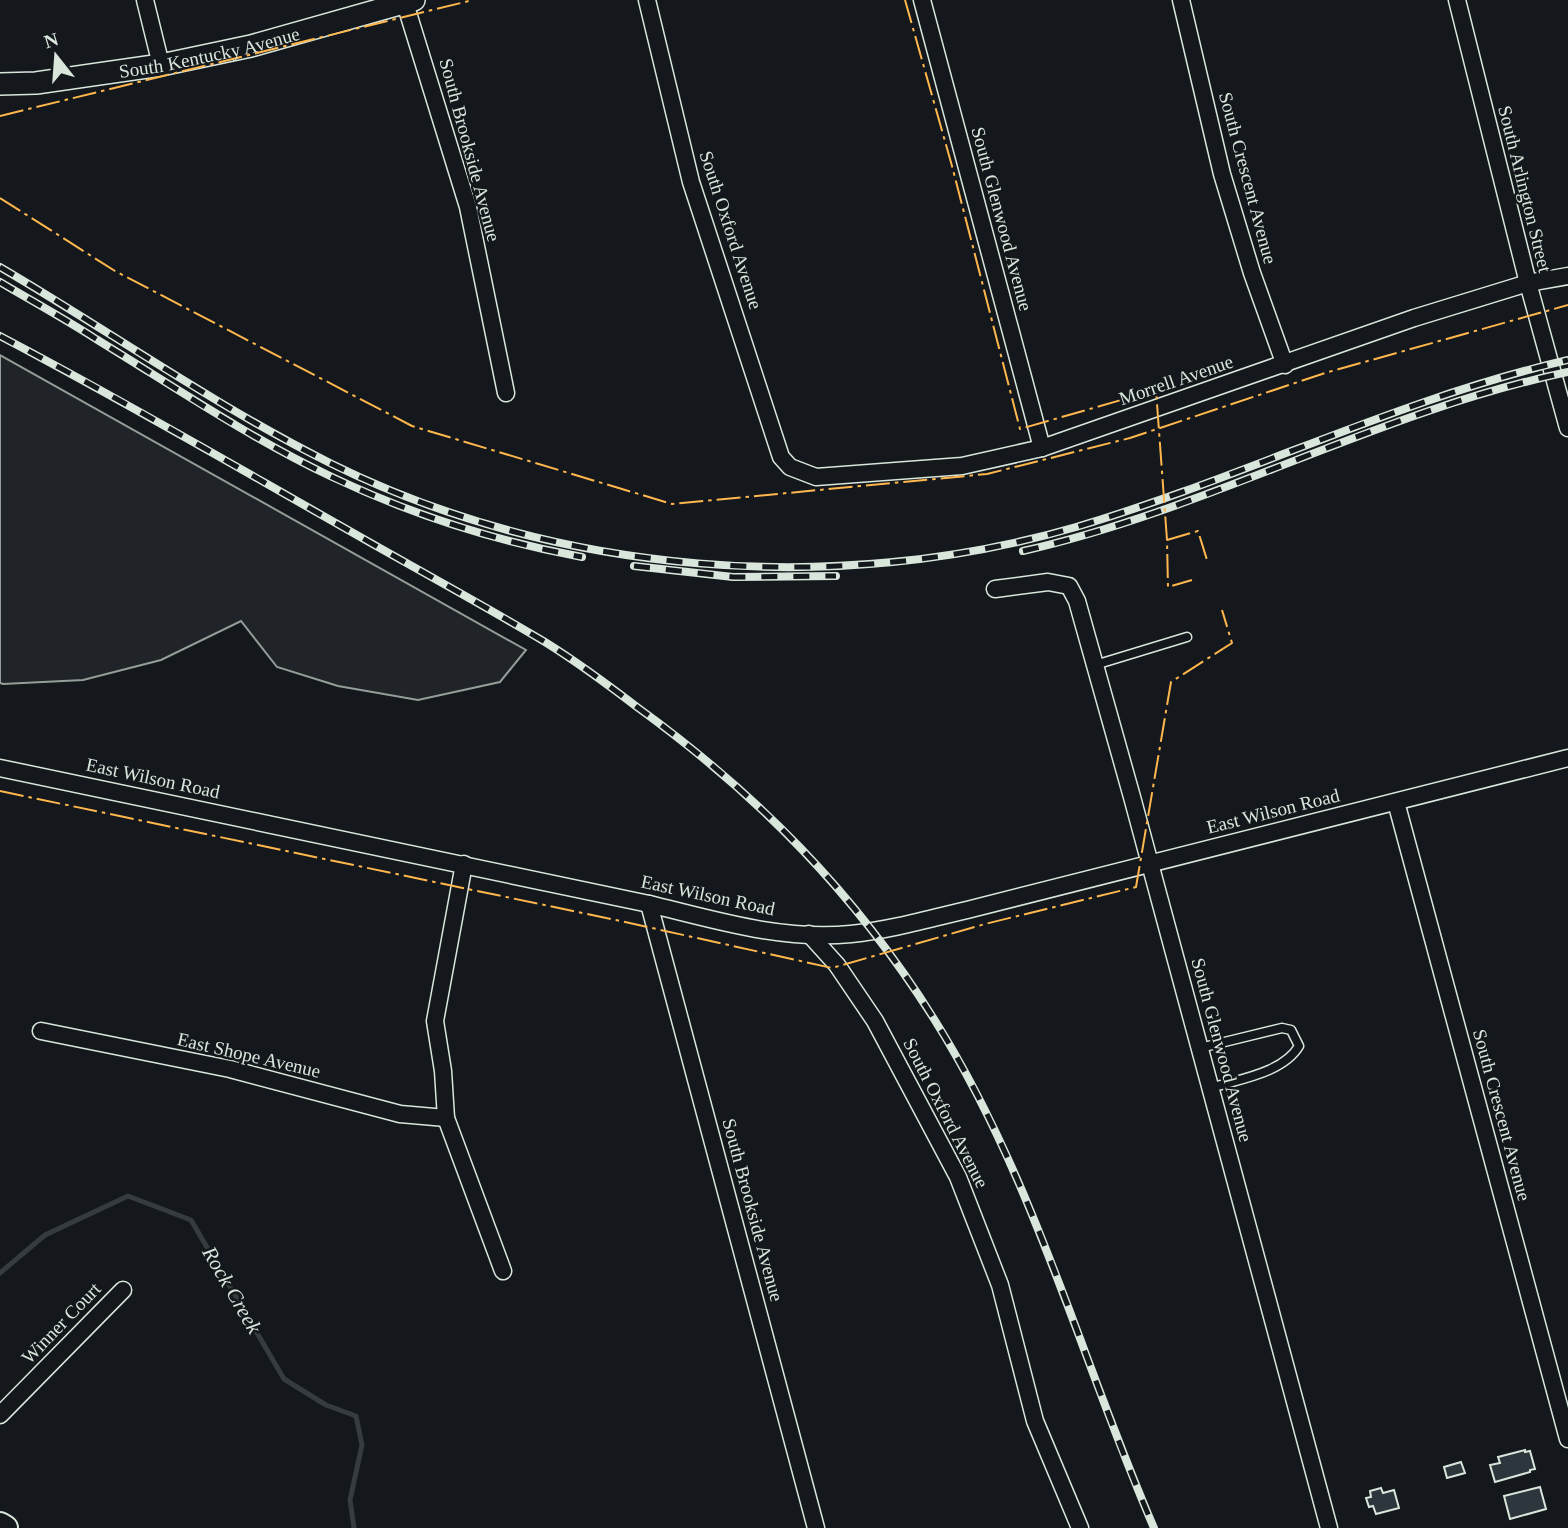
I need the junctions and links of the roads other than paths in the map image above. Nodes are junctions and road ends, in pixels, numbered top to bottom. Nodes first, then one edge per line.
1 (145, 0) edge
2 (648, 0) edge
3 (922, 0) edge
4 (1181, 0) edge
5 (1457, 0) edge
6 (408, 1) edge
7 (161, 65) junction
8 (0, 84) edge
9 (1568, 276) edge
10 (1528, 283) junction
11 (1285, 365) junction
12 (506, 393) dead end
13 (1568, 428) edge
14 (1042, 448) junction
15 (790, 467) joint
16 (995, 589) dead end
17 (1187, 637) dead end
18 (1095, 665) junction
19 (1568, 758) edge
20 (0, 768) edge
21 (1396, 802) junction
22 (464, 864) junction
23 (1150, 864) junction
24 (649, 904) junction
25 (809, 934) junction
26 (41, 1031) dead end
27 (1200, 1048) junction
28 (1211, 1088) junction
29 (446, 1118) junction
30 (503, 1271) dead end
31 (123, 1290) dead end
32 (0, 1415) edge
33 (1568, 1439) edge
34 (0, 1525) edge
35 (5, 1528) edge
36 (816, 1528) edge
37 (1080, 1528) edge
38 (1329, 1528) edge

1 - 7 street
2 - 15 street, South Oxford Avenue
3 - 14 street, South Glenwood Avenue
4 - 11 street, South Crescent Avenue
5 - 10 street, South Arlington Street
6 - 7 street, South Kentucky Avenue
6 - 12 street, South Brookside Avenue
7 - 8 street, South Kentucky Avenue
9 - 10 street, Morrell Avenue
10 - 11 street, Morrell Avenue
10 - 13 street, South Arlington Street
11 - 14 street, Morrell Avenue
14 - 15 street, Morrell Avenue
16 - 18 street, South Glenwood Avenue
17 - 18 lane
18 - 23 street, South Glenwood Avenue
19 - 21 street, East Wilson Road
20 - 22 street, East Wilson Road
21 - 23 street, East Wilson Road
21 - 33 street, South Crescent Avenue
22 - 24 street, East Wilson Road
22 - 29 street
23 - 25 street, East Wilson Road
23 - 27 street, South Glenwood Avenue
24 - 25 street, East Wilson Road
24 - 36 street, South Brookside Avenue
25 - 37 street, South Oxford Avenue
26 - 29 street, East Shope Avenue
27 - 28 street, South Glenwood Avenue
27 - 28 lane
28 - 38 street, South Glenwood Avenue
29 - 30 street
31 - 32 street, Winner Court
34 - 35 main road

